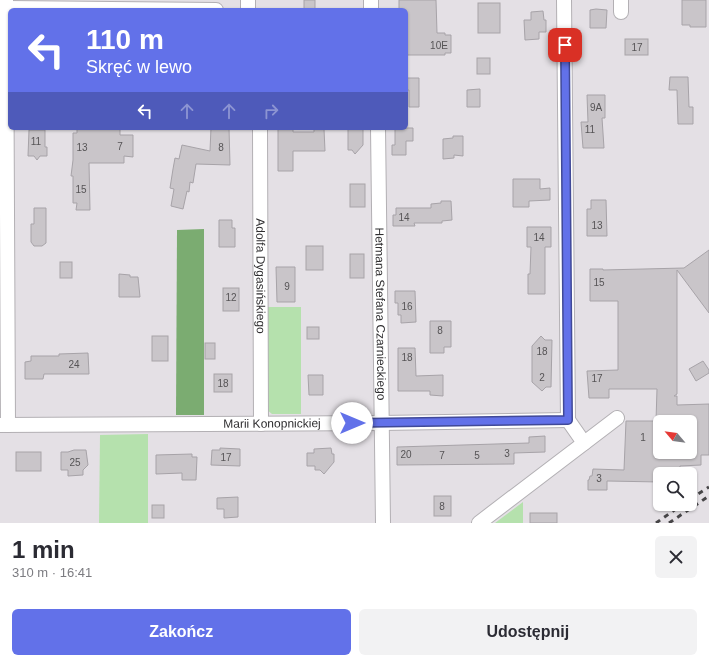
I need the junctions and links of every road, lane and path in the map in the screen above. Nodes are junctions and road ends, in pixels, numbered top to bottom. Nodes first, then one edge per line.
1 (564, 0) edge
2 (6, 4) edge
3 (154, 6) edge
4 (185, 8) edge
5 (260, 130) edge
6 (378, 130) edge
7 (616, 418) dead end
8 (568, 420) junction
9 (381, 423) junction
10 (261, 424) junction
11 (4, 425) edge
12 (584, 444) junction
13 (382, 523) edge
14 (479, 523) edge

1 - 8 street
2 - 3 street
2 - 11 street
3 - 4 street
5 - 10 street, Adolfa Dygasińskiego
6 - 9 street, Hetmana Stefana Czarnieckiego
7 - 12 street
8 - 9 street, Marii Konopnickiej
8 - 12 street
9 - 10 street, Marii Konopnickiej
9 - 13 street, Hetmana Stefana Czarnieckiego
10 - 11 street, Marii Konopnickiej
12 - 14 street

